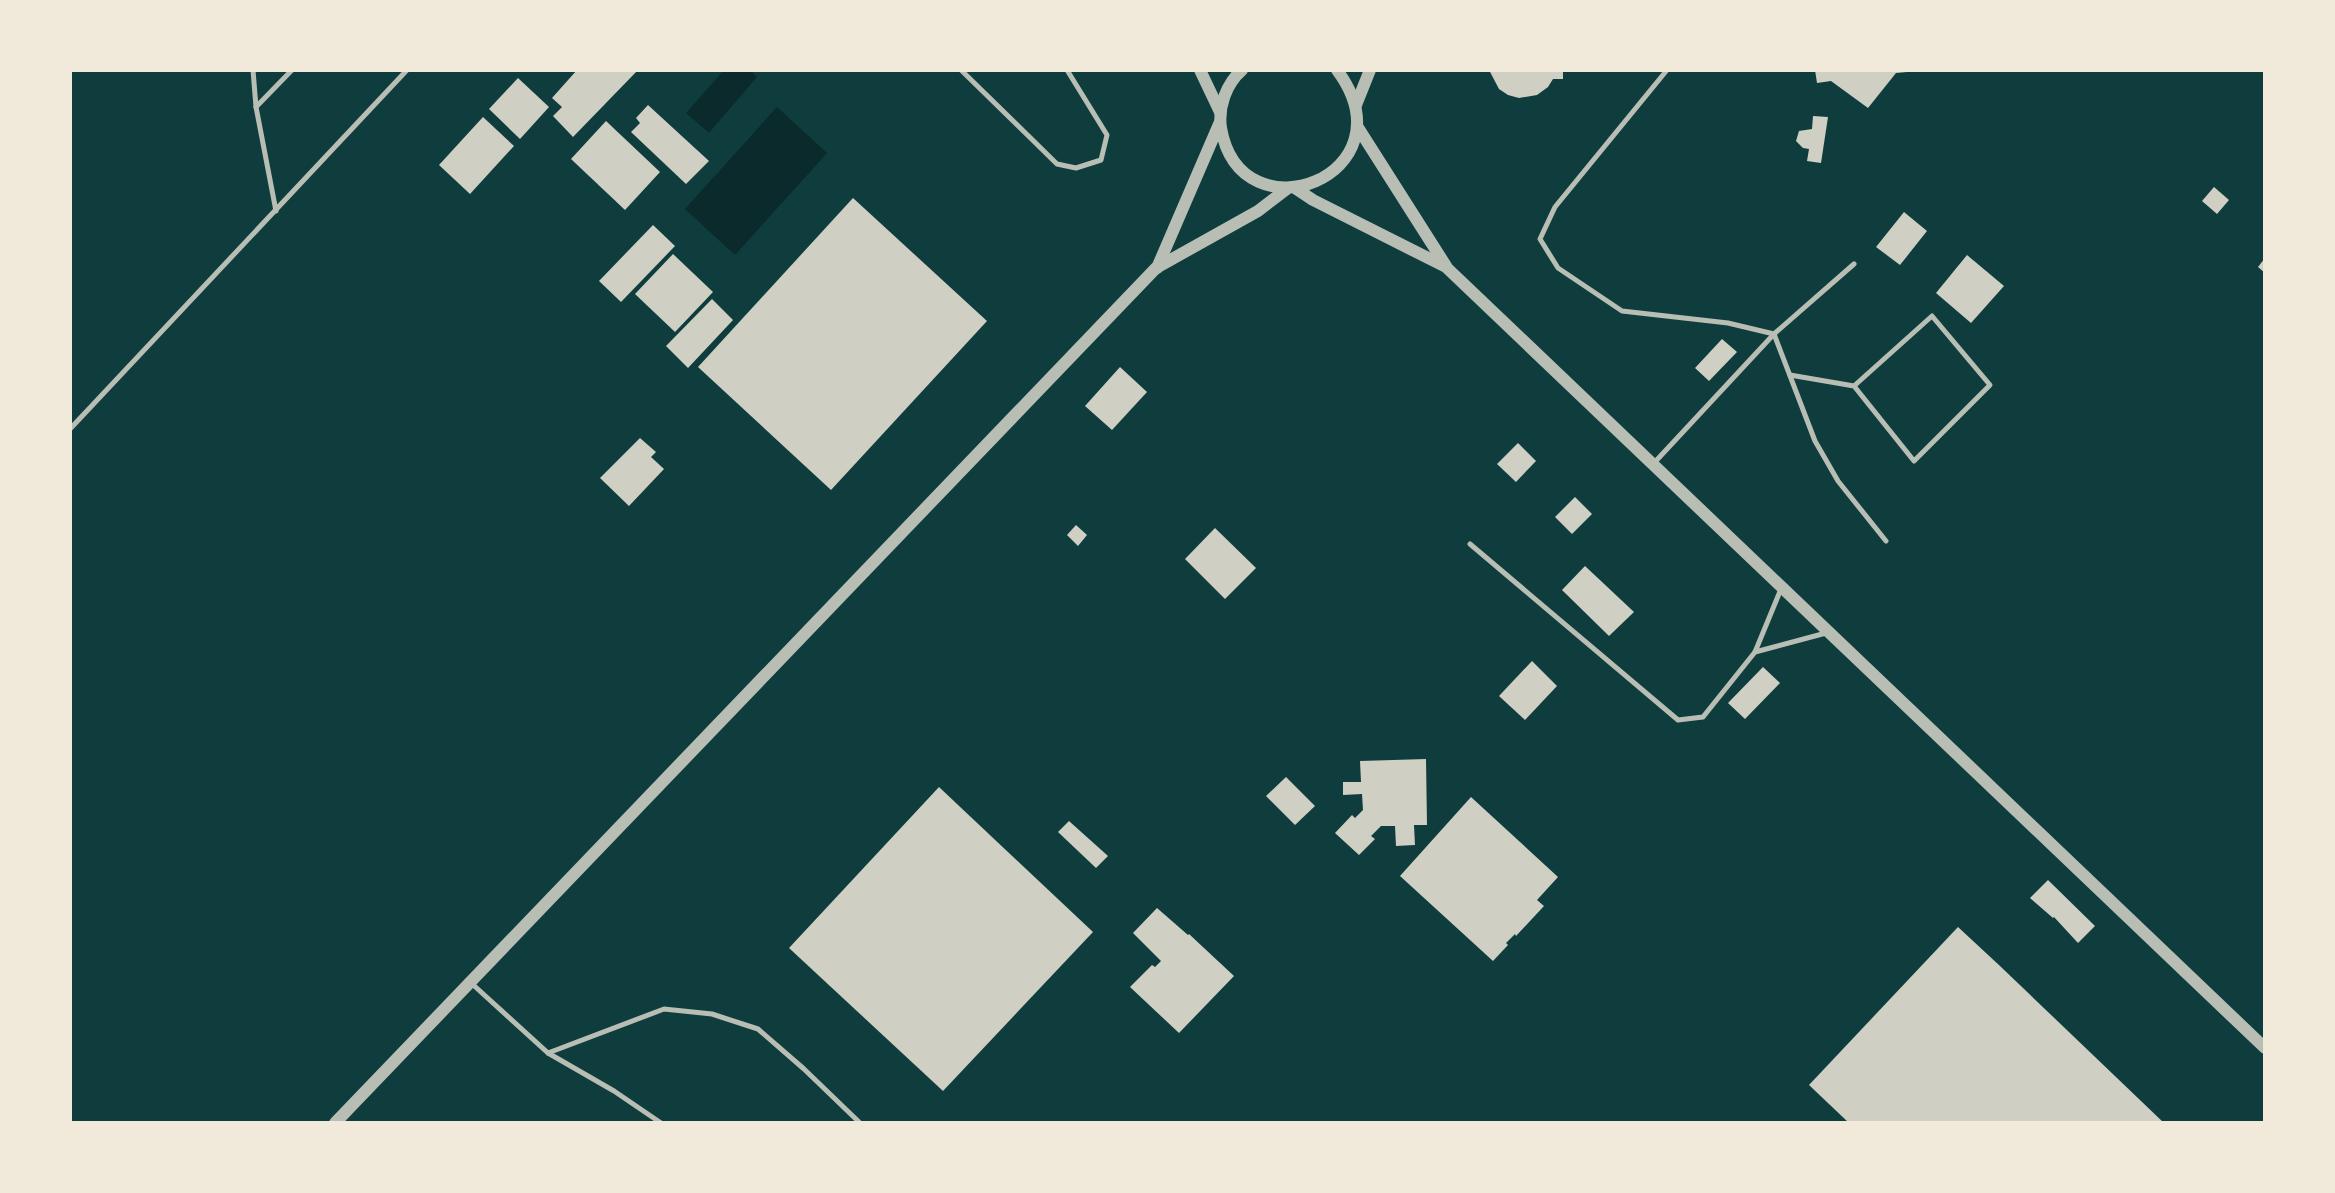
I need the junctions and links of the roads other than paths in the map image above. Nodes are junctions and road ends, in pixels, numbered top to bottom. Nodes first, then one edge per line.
1 (253, 70) edge
2 (292, 70) edge
3 (407, 70) edge
4 (961, 70) edge
5 (1068, 70) edge
6 (1200, 70) edge
7 (1242, 70) edge
8 (1337, 70) edge
9 (1370, 70) edge
10 (1667, 70) edge
11 (1356, 105) junction
12 (256, 107) junction
13 (1220, 117) junction
14 (1357, 126) junction
15 (1292, 188) junction
16 (276, 211) junction
17 (1854, 264) dead end
18 (1446, 267) junction
19 (1157, 268) junction
20 (1774, 334) junction
21 (1790, 375) junction
22 (1853, 386) junction
23 (70, 429) edge
24 (1654, 463) junction
25 (1886, 541) dead end
26 (1470, 544) dead end
27 (1782, 586) junction
28 (1829, 632) junction
29 (1755, 652) junction
30 (470, 982) junction
31 (2265, 1048) edge
32 (548, 1053) junction
33 (335, 1123) edge
34 (661, 1123) edge
35 (860, 1123) edge

1 - 12 lane
2 - 12 lane
3 - 16 lane
4 - 5 lane
6 - 13 street
7 - 13 street
8 - 11 street
9 - 11 street
10 - 20 lane
11 - 14 street
12 - 16 lane
13 - 15 street
13 - 19 street
14 - 15 street
14 - 18 street
15 - 18 street
15 - 19 street
16 - 23 lane
17 - 20 lane
18 - 24 street
19 - 30 street
20 - 21 lane
20 - 24 lane
21 - 22 lane
21 - 25 lane
22 - 22 lane
24 - 27 street
26 - 29 lane
27 - 28 street
27 - 29 lane
28 - 29 lane
28 - 31 street
30 - 32 lane
30 - 33 street
32 - 34 lane
32 - 35 lane

